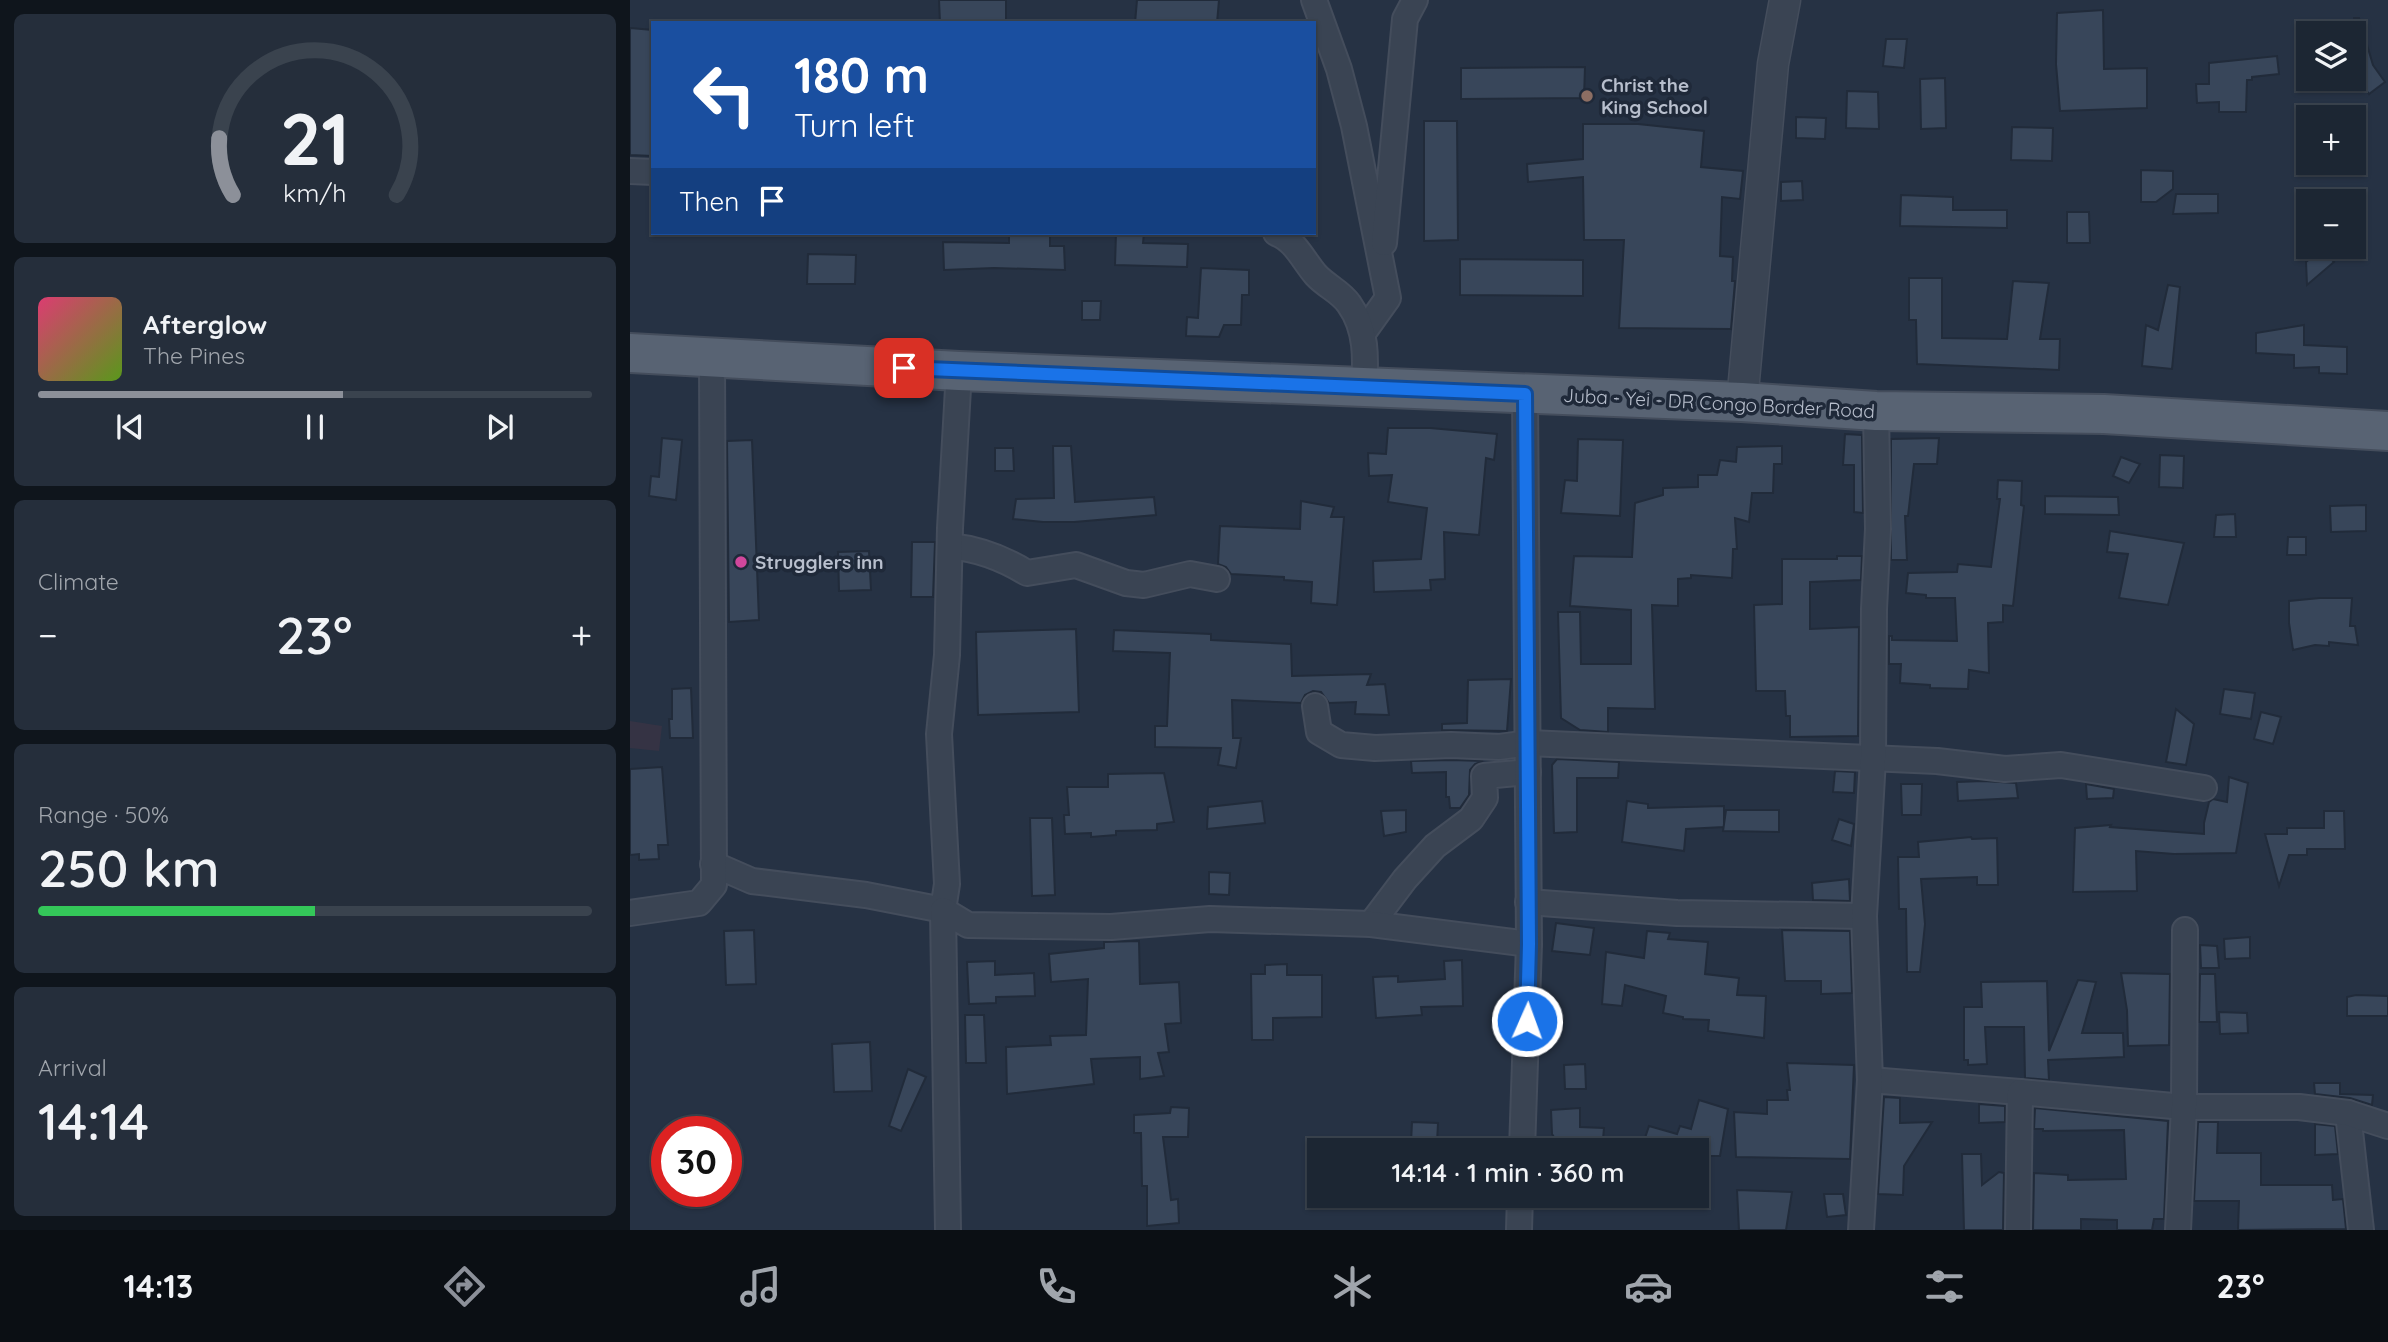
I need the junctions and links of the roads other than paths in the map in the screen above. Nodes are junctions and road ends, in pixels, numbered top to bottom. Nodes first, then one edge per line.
1 (1314, 0) edge
2 (1415, 0) edge
3 (1785, 0) edge
4 (630, 171) edge
5 (651, 172) edge
6 (1282, 235) edge
7 (1382, 268) junction
8 (1363, 333) junction
9 (630, 353) edge
10 (712, 359) junction
11 (959, 371) junction
12 (1364, 388) junction
13 (1525, 394) junction
14 (1742, 401) junction
15 (1876, 411) junction
16 (2388, 431) edge
17 (950, 546) junction
18 (1217, 579) dead end
19 (1315, 706) dead end
20 (1528, 743) junction
21 (1873, 759) junction
22 (1528, 772) junction
23 (2204, 788) dead end
24 (713, 864) junction
25 (1528, 902) junction
26 (943, 910) junction
27 (630, 913) edge
28 (1864, 916) junction
29 (1371, 924) junction
30 (2185, 930) dead end
31 (1529, 944) junction
32 (1870, 1080) junction
33 (2020, 1092) junction
34 (2184, 1107) junction
35 (2348, 1113) junction
36 (2388, 1126) edge
37 (1522, 1138) edge
38 (1520, 1208) edge
39 (948, 1230) edge
40 (1519, 1230) edge
41 (1861, 1230) edge
42 (2018, 1230) edge
43 (2179, 1230) edge
44 (2361, 1230) edge

1 - 7 street
2 - 7 street
3 - 14 street
4 - 5 street
6 - 8 street
7 - 8 street
8 - 12 street
9 - 10 main road, Juba - Yei - DR Congo Border Road
10 - 11 main road, Juba - Yei - DR Congo Border Road
10 - 24 street
11 - 12 main road, Juba - Yei - DR Congo Border Road
11 - 17 street
12 - 13 main road, Juba - Yei - DR Congo Border Road
13 - 14 main road, Juba - Yei - DR Congo Border Road
13 - 20 street
14 - 15 main road, Juba - Yei - DR Congo Border Road
15 - 16 main road, Juba - Yei - DR Congo Border Road
15 - 21 street
17 - 18 street
17 - 26 street
19 - 20 street
20 - 21 street
20 - 22 street
21 - 23 street
21 - 28 street
22 - 25 street
22 - 29 street
24 - 26 street
24 - 27 street
25 - 28 street
25 - 31 street
26 - 29 street
26 - 39 street
28 - 32 street
29 - 31 street
30 - 34 street
31 - 37 street
32 - 33 street
32 - 41 street
33 - 34 street
33 - 42 street
34 - 35 street
34 - 43 street
35 - 36 street
35 - 44 street
38 - 40 street

